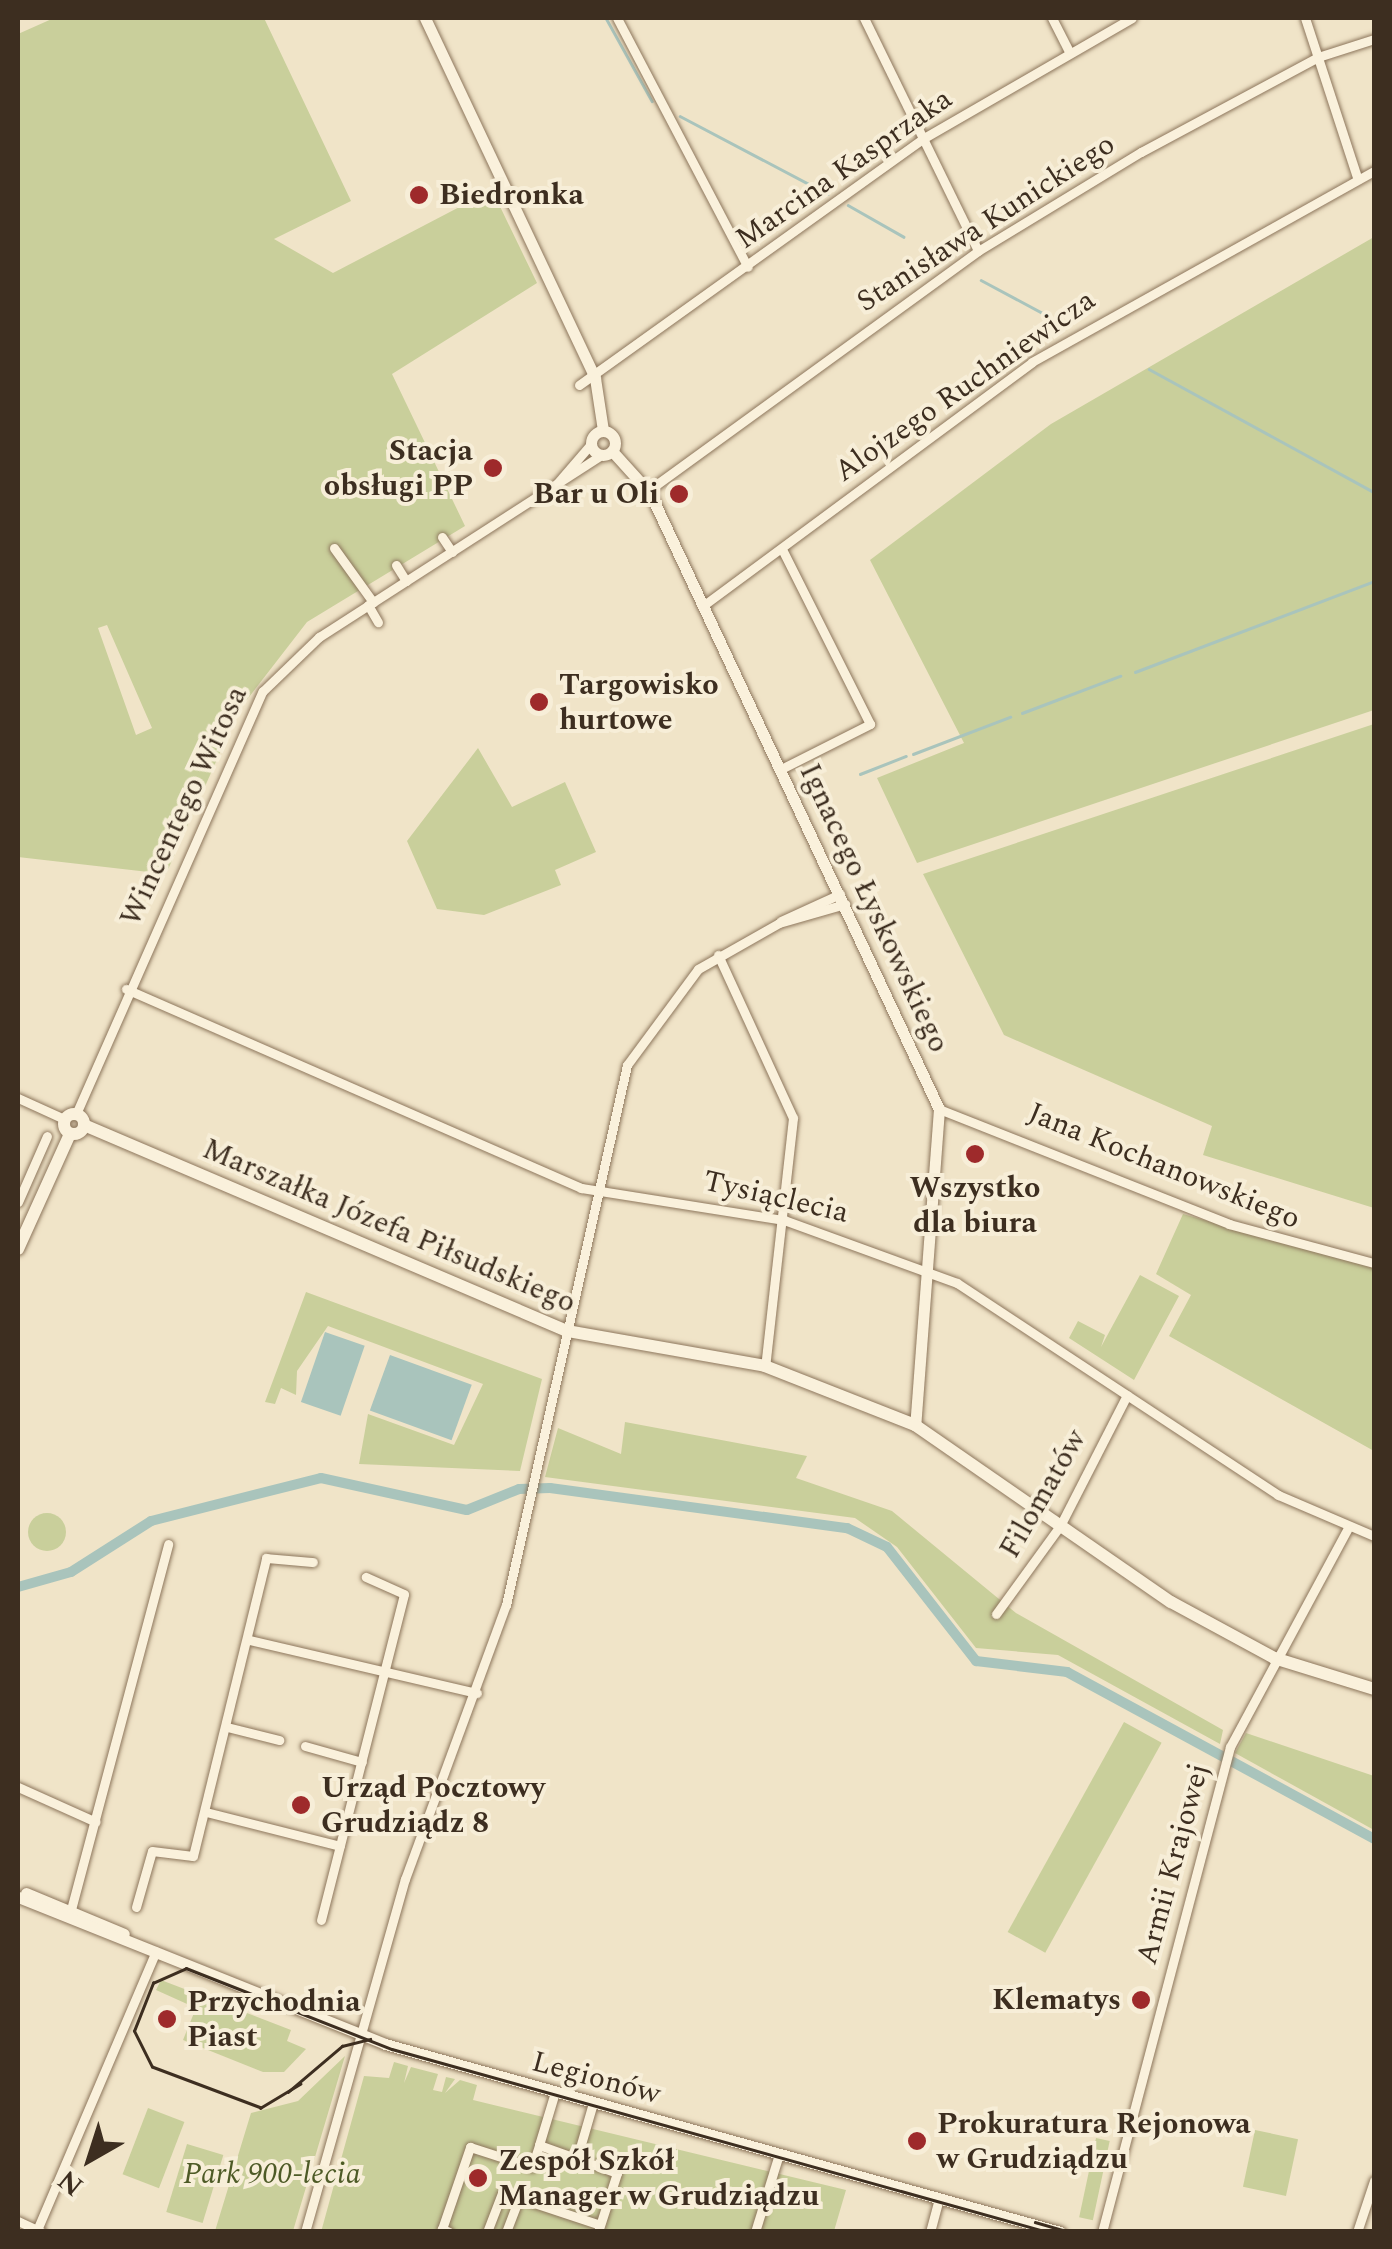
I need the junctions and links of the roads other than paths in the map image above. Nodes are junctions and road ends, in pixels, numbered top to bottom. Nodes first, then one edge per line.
1 (426, 18) edge
2 (617, 18) edge
3 (864, 18) edge
4 (1052, 18) edge
5 (1132, 18) edge
6 (1305, 18) edge
7 (1374, 39) edge
8 (1068, 50) junction
9 (1318, 58) junction
10 (924, 138) junction
11 (1374, 171) edge
12 (1357, 177) junction
13 (978, 250) junction
14 (748, 267) junction
15 (596, 378) junction
16 (578, 386) dead end
17 (602, 430) junction
18 (590, 444) junction
19 (606, 453) junction
20 (552, 490) junction
21 (649, 490) junction
22 (442, 537) dead end
23 (334, 548) dead end
24 (782, 548) junction
25 (452, 552) junction
26 (396, 566) dead end
27 (406, 581) junction
28 (370, 603) junction
29 (704, 605) junction
30 (378, 622) dead end
31 (781, 770) junction
32 (842, 899) junction
33 (718, 955) junction
34 (126, 989) junction
35 (18, 1098) edge
36 (939, 1108) junction
37 (75, 1119) junction
38 (47, 1136) dead end
39 (596, 1190) junction
40 (18, 1202) edge
41 (784, 1220) junction
42 (18, 1250) edge
43 (1374, 1263) edge
44 (932, 1272) junction
45 (567, 1331) junction
46 (765, 1366) junction
47 (1126, 1396) junction
48 (916, 1424) junction
49 (1060, 1526) junction
50 (1347, 1530) junction
51 (1374, 1536) edge
52 (168, 1544) dead end
53 (313, 1562) dead end
54 (366, 1577) dead end
55 (996, 1614) dead end
56 (248, 1640) junction
57 (1274, 1658) junction
58 (385, 1672) junction
59 (1374, 1689) edge
60 (477, 1693) junction
61 (227, 1727) junction
62 (278, 1740) dead end
63 (306, 1746) dead end
64 (362, 1762) junction
65 (18, 1787) edge
66 (206, 1812) junction
67 (96, 1822) junction
68 (340, 1846) junction
69 (18, 1894) edge
70 (136, 1906) dead end
71 (70, 1915) junction
72 (321, 1920) dead end
73 (156, 1952) junction
74 (364, 2036) junction
75 (555, 2092) junction
76 (593, 2103) junction
77 (539, 2145) junction
78 (778, 2154) junction
79 (577, 2158) junction
80 (1374, 2181) edge
81 (518, 2198) junction
82 (939, 2198) junction
83 (18, 2221) edge
84 (599, 2228) edge
85 (40, 2230) edge
86 (305, 2232) edge
87 (449, 2232) edge
88 (488, 2232) edge
89 (506, 2232) edge
90 (755, 2232) edge
91 (930, 2232) edge
92 (1060, 2232) edge
93 (1102, 2232) edge
94 (1358, 2232) edge

1 - 15 street
2 - 14 street
3 - 10 street
4 - 8 street
5 - 8 street, Marcina Kasprzaka
6 - 9 street
7 - 9 street, Stanisława Kunickiego
8 - 10 street, Marcina Kasprzaka
9 - 12 street
9 - 13 street, Stanisława Kunickiego
10 - 13 street
10 - 14 street, Marcina Kasprzaka
11 - 12 street, Alojzego Ruchniewicza
12 - 24 street, Alojzego Ruchniewicza
13 - 21 street, Stanisława Kunickiego
14 - 15 street, Marcina Kasprzaka
15 - 16 street, Marcina Kasprzaka
15 - 17 street
17 - 18 street
17 - 19 street
18 - 19 street, Ignacego Łyskowskiego
18 - 20 street, Wincentego Witosa
19 - 20 street, Wincentego Witosa
19 - 21 street, Ignacego Łyskowskiego
20 - 25 street, Wincentego Witosa
21 - 29 street, Ignacego Łyskowskiego
22 - 25 street
23 - 28 street
24 - 29 street, Alojzego Ruchniewicza
24 - 31 street
25 - 27 street, Wincentego Witosa
26 - 27 street
27 - 28 street, Wincentego Witosa
28 - 30 street
28 - 34 street, Wincentego Witosa
29 - 31 street, Ignacego Łyskowskiego
31 - 32 street, Ignacego Łyskowskiego
32 - 33 street
32 - 36 street, Ignacego Łyskowskiego
33 - 39 street
33 - 41 street
34 - 37 street, Wincentego Witosa
34 - 39 street, Tysiąclecia
35 - 37 street, Marszałka Józefa Piłsudskiego
36 - 43 street, Jana Kochanowskiego
36 - 44 street, Ignacego Łyskowskiego
37 - 42 main road
37 - 45 main road, Marszałka Józefa Piłsudskiego
38 - 40 street
39 - 41 street, Tysiąclecia
39 - 45 street
41 - 44 street, Tysiąclecia
41 - 46 street
44 - 47 street, Tysiąclecia
44 - 48 street, Ignacego Łyskowskiego
45 - 46 main road, Marszałka Józefa Piłsudskiego
45 - 60 street
46 - 48 main road, Marszałka Józefa Piłsudskiego
47 - 49 street, Filomatów
47 - 50 street, Tysiąclecia
48 - 49 main road, Marszałka Józefa Piłsudskiego
49 - 55 street, Filomatów
49 - 57 main road, Marszałka Józefa Piłsudskiego
50 - 51 street, Tysiąclecia
50 - 57 street, Armii Krajowej
52 - 67 street
53 - 56 street
54 - 58 street
56 - 58 street
56 - 61 street
57 - 59 main road, Marszałka Józefa Piłsudskiego
57 - 93 street, Armii Krajowej
58 - 60 street
58 - 64 street
60 - 74 street
61 - 62 street
61 - 66 street
63 - 64 street
64 - 68 street
65 - 67 street
66 - 68 street
66 - 70 street
67 - 71 street
68 - 72 street
69 - 71 street, Legionów
71 - 73 street, Legionów
73 - 74 street, Legionów
73 - 85 street
74 - 75 street, Legionów
74 - 86 street
75 - 76 street, Legionów
75 - 77 street
76 - 78 street, Legionów
76 - 79 street
77 - 79 street
77 - 87 street
78 - 82 street, Legionów
78 - 90 street
79 - 84 street
80 - 94 street
81 - 84 street
81 - 88 street
81 - 89 street
82 - 91 street
82 - 92 street, Legionów
83 - 85 street

